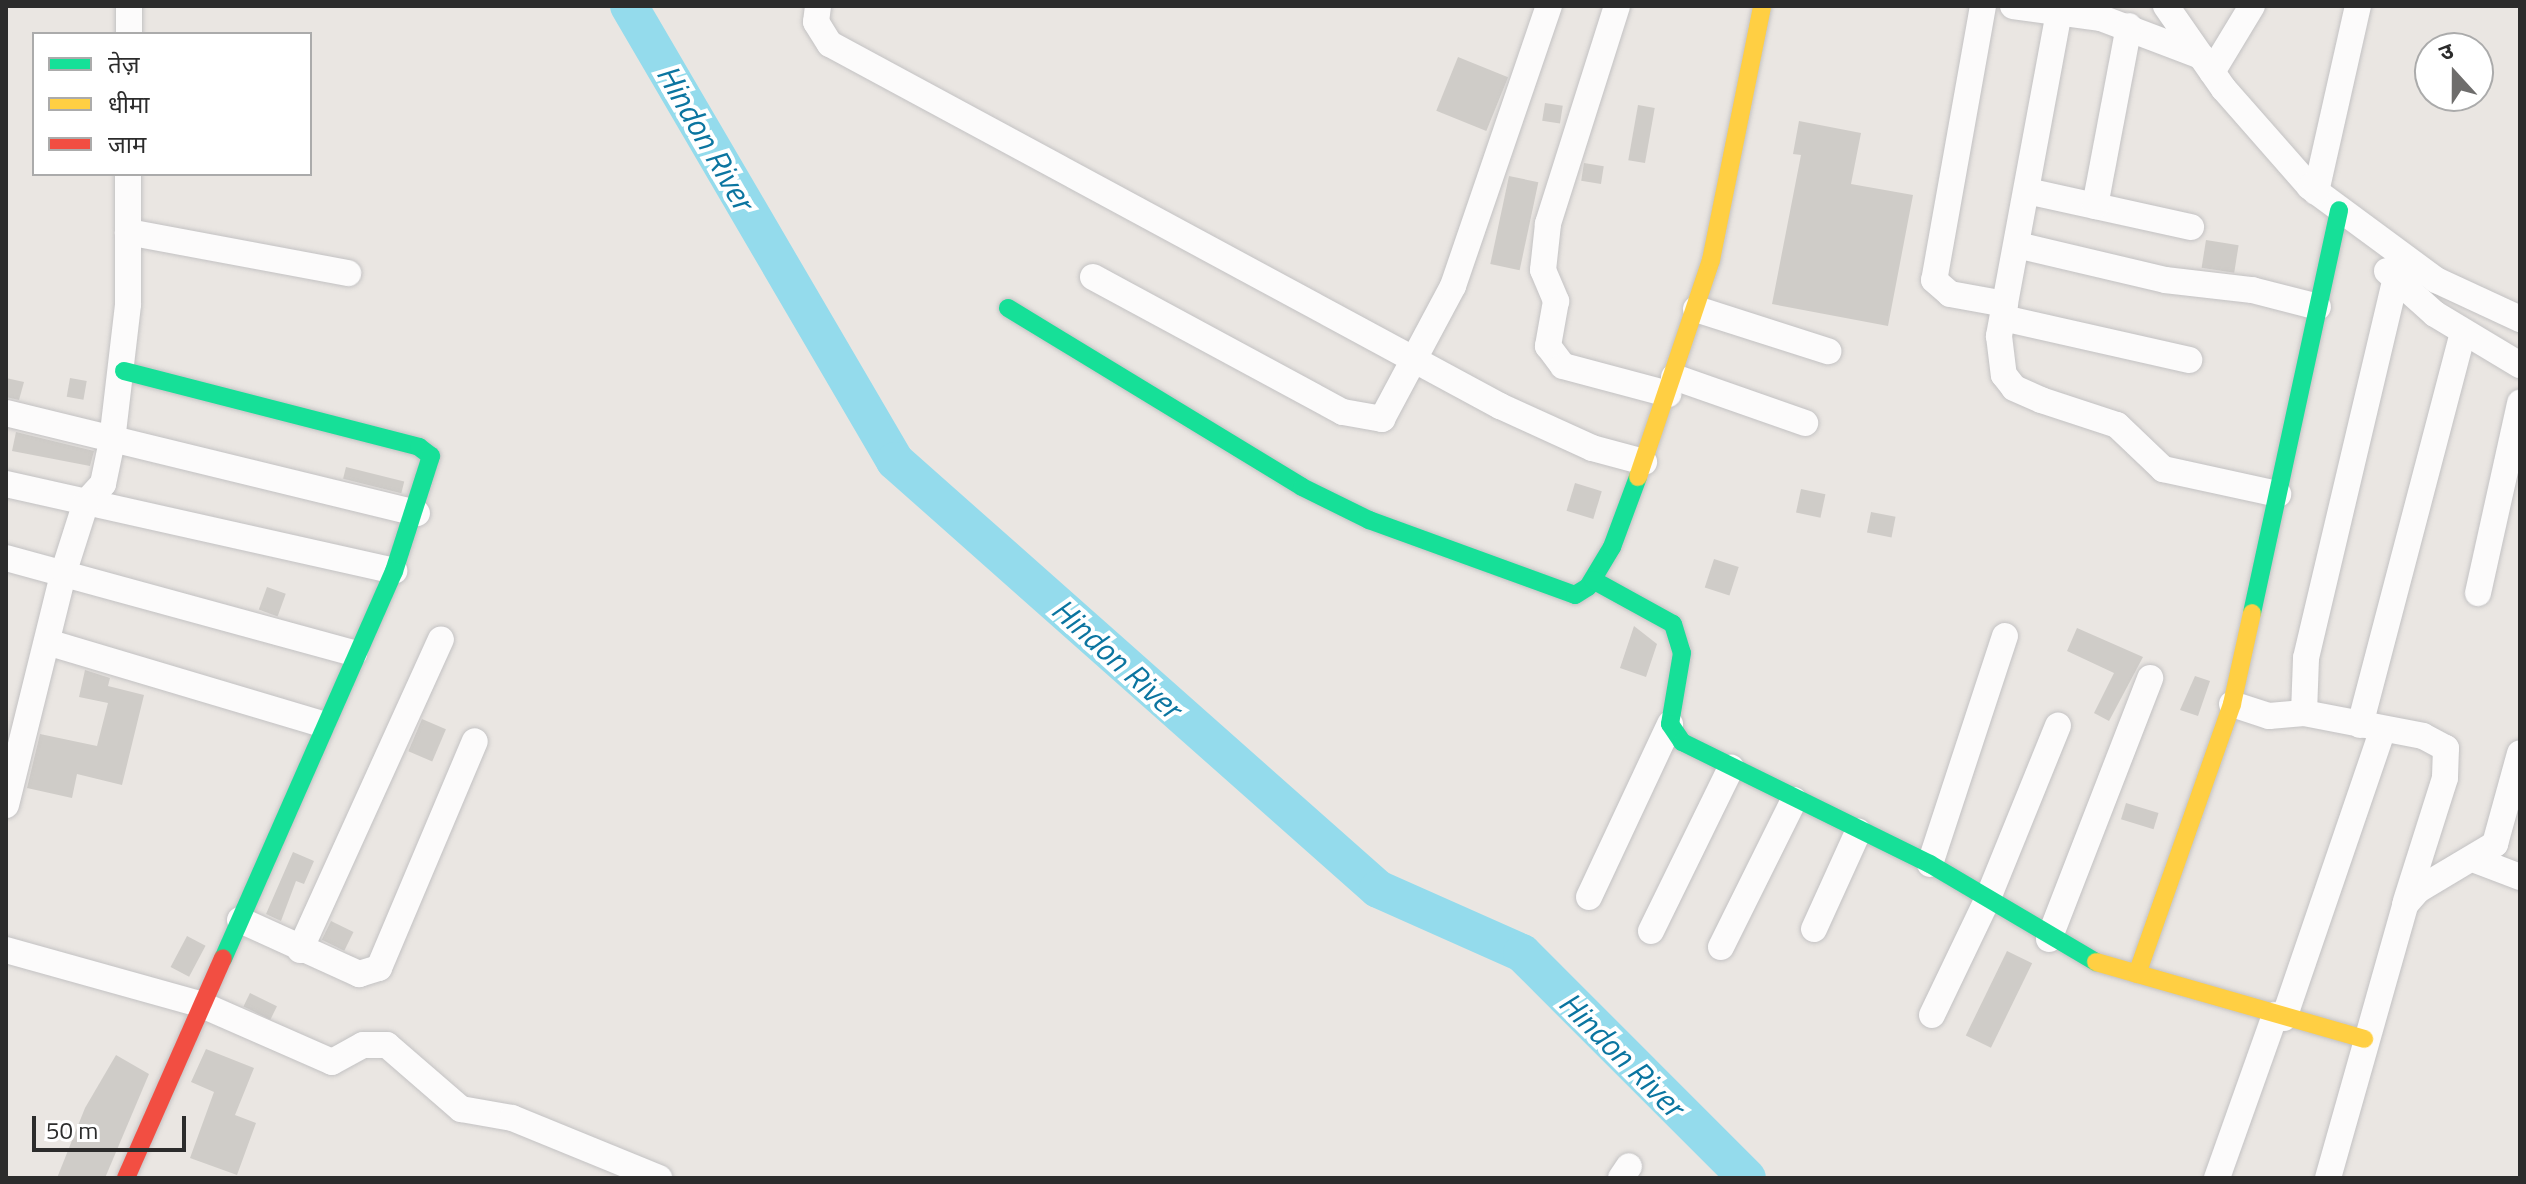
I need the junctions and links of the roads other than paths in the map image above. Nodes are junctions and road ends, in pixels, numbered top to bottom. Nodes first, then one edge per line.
1 (129, 6) edge
2 (818, 6) edge
3 (1549, 6) edge
4 (1617, 6) edge
5 (1762, 6) edge
6 (1983, 6) edge
7 (2013, 6) edge
8 (2166, 6) edge
9 (2252, 6) edge
10 (2358, 6) edge
11 (2059, 12) junction
12 (2129, 26) junction
13 (129, 32) edge
14 (2207, 64) junction
15 (128, 176) edge
16 (2027, 191) junction
17 (2316, 192) junction
18 (2095, 206) junction
19 (2339, 210) junction
20 (2191, 227) dead end
21 (128, 232) junction
22 (2368, 233) junction
23 (2017, 245) junction
24 (348, 273) dead end
25 (1093, 277) dead end
26 (2395, 282) junction
27 (2318, 307) junction
28 (1008, 308) dead end
29 (1696, 309) junction
30 (2004, 311) junction
31 (2520, 319) edge
32 (2463, 333) junction
33 (1828, 351) dead end
34 (2189, 360) dead end
35 (1414, 361) junction
36 (2520, 365) edge
37 (124, 371) junction
38 (1671, 386) junction
39 (2520, 403) edge
40 (6, 413) edge
41 (1805, 423) dead end
42 (112, 441) junction
43 (1644, 462) junction
44 (6, 484) edge
45 (2278, 494) junction
46 (86, 502) junction
47 (417, 513) junction
48 (6, 558) edge
49 (64, 571) junction
50 (394, 571) junction
51 (1593, 580) junction
52 (2478, 593) dead end
53 (2005, 636) dead end
54 (441, 639) dead end
55 (47, 642) junction
56 (354, 653) junction
57 (2150, 678) dead end
58 (2232, 704) junction
59 (2304, 713) junction
60 (322, 724) junction
61 (1670, 724) junction
62 (2058, 726) dead end
63 (2372, 727) junction
64 (475, 741) dead end
65 (2520, 753) edge
66 (1731, 768) junction
67 (1794, 800) junction
68 (6, 805) edge
69 (1858, 832) junction
70 (2473, 859) junction
71 (1930, 864) junction
72 (2520, 877) edge
73 (1589, 897) dead end
74 (1988, 898) junction
75 (2405, 905) junction
76 (240, 920) junction
77 (1814, 929) dead end
78 (1651, 931) dead end
79 (2049, 939) junction
80 (1721, 947) dead end
81 (6, 950) edge
82 (300, 950) junction
83 (2137, 974) junction
84 (200, 1004) junction
85 (1932, 1015) dead end
86 (2280, 1016) junction
87 (2364, 1039) junction
88 (126, 1178) edge
89 (659, 1178) edge
90 (2217, 1178) edge
91 (2328, 1178) edge

1 - 13 street
2 - 35 street
3 - 35 street
4 - 38 street
5 - 29 street
6 - 30 street
7 - 11 street
8 - 14 street
9 - 14 street
10 - 17 street
11 - 12 street
11 - 16 street
12 - 14 street
12 - 18 street
14 - 17 street
15 - 21 street
16 - 18 street
16 - 23 street
17 - 19 street
18 - 20 street
19 - 22 street
19 - 27 street
21 - 24 street
21 - 37 street
22 - 26 street
22 - 31 street
23 - 27 street
23 - 30 street
25 - 35 street
26 - 32 street
26 - 59 street
27 - 45 street
28 - 51 street
29 - 33 street
29 - 38 street
30 - 34 street
30 - 45 street
32 - 36 street
32 - 63 street
35 - 43 street
37 - 42 street
37 - 47 street
38 - 41 street
38 - 43 street
39 - 52 street
40 - 42 street
42 - 46 street
42 - 47 street
43 - 51 street
44 - 46 street
45 - 58 street
46 - 49 street
46 - 50 street
47 - 50 street
48 - 49 street
49 - 55 street
49 - 56 street
50 - 56 street
51 - 61 street
53 - 71 street
54 - 82 street
55 - 60 street
55 - 68 street
56 - 60 street
57 - 79 street
58 - 59 street
58 - 83 street
59 - 63 street
60 - 76 street
61 - 66 street
61 - 73 street
62 - 74 street
63 - 75 street
63 - 86 street
64 - 82 street
65 - 70 street
66 - 67 street
66 - 78 street
67 - 69 street
67 - 80 street
69 - 71 street
69 - 77 street
70 - 72 street
70 - 75 street
71 - 74 street
74 - 79 street
74 - 85 street
75 - 87 street
76 - 82 street
76 - 84 street
79 - 83 street
81 - 84 street
83 - 86 street
84 - 88 street
84 - 89 street
86 - 87 street
86 - 90 street
87 - 91 street

